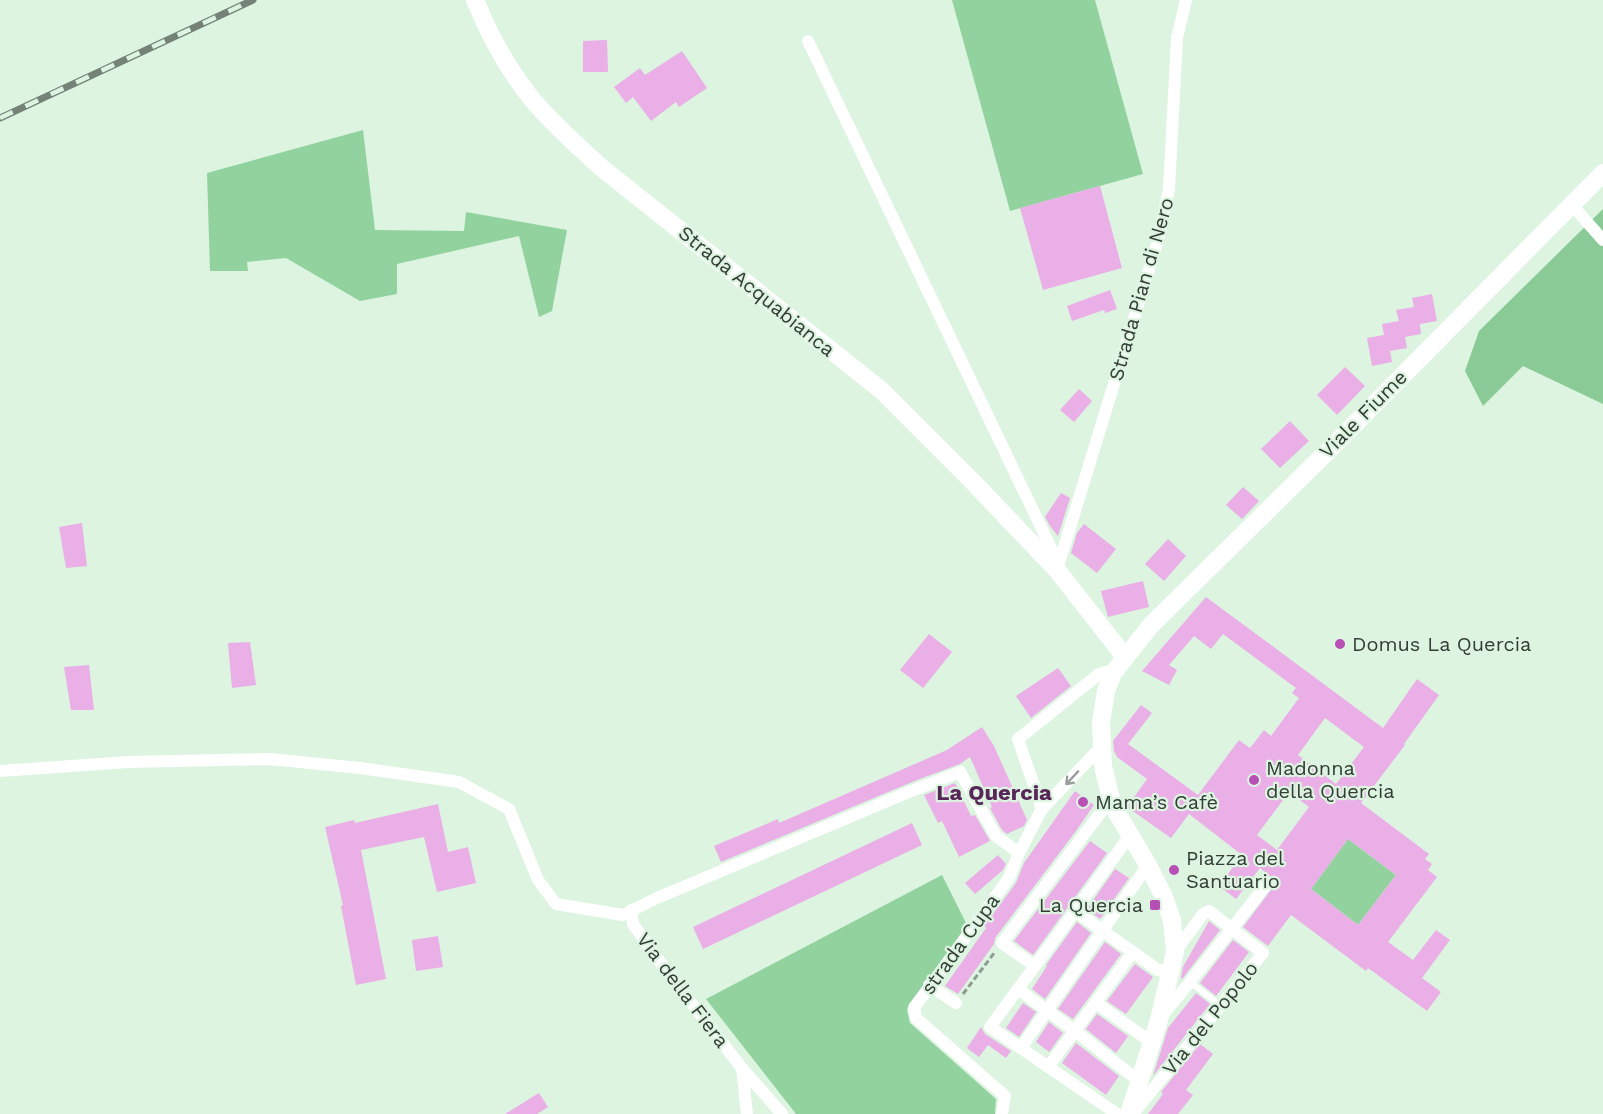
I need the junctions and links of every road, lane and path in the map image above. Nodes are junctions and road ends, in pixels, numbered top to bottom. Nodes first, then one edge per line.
1 (475, 0) edge
2 (1186, 0) edge
3 (808, 40) dead end
4 (1603, 173) edge
5 (1571, 204) junction
6 (1603, 240) edge
7 (1056, 570) junction
8 (1121, 663) junction
9 (1102, 746) junction
10 (0, 771) edge
11 (1111, 799) junction
12 (1042, 809) junction
13 (1131, 834) junction
14 (1019, 853) junction
15 (1148, 865) junction
16 (1266, 885) dead end
17 (631, 910) junction
18 (1075, 911) junction
19 (1233, 929) junction
20 (1103, 931) junction
21 (1002, 943) junction
22 (1132, 952) junction
23 (1175, 952) junction
24 (1035, 966) junction
25 (1171, 972) junction
26 (1190, 982) junction
27 (929, 985) junction
28 (1018, 989) junction
29 (956, 1003) joint
30 (1096, 1003) junction
31 (1221, 1006) junction
32 (1047, 1011) junction
33 (1159, 1020) junction
34 (1075, 1031) junction
35 (1151, 1042) junction
36 (1021, 1048) junction
37 (741, 1067) junction
38 (1048, 1067) junction
39 (1138, 1084) junction
40 (747, 1114) edge
41 (782, 1114) edge
42 (1002, 1114) edge
43 (1117, 1114) edge
44 (1131, 1114) edge

1 - 7 main road, Strada Acquabianca
2 - 7 street, Strada Pian di Nero
3 - 7 street, Strada Acquabianca
4 - 5 main road, Viale Fiume
5 - 6 street
5 - 8 main road, Viale Fiume
7 - 8 main road, Strada Acquabianca
8 - 9 main road, Viale Fiume
8 - 12 street
9 - 11 main road, Viale Fiume
9 -> 12 street, strada Cupa
10 - 17 street
11 - 13 main road, Viale Fiume
11 - 21 street
12 - 14 street, strada Cupa
13 - 15 main road, Viale Fiume
13 - 18 street
14 - 17 street
14 - 27 street, strada Cupa
15 - 20 street
15 - 23 main road, Viale Fiume
16 - 19 street
17 - 37 street, Via della Fiera
18 - 20 street
18 - 24 street
19 - 23 street
19 - 26 street
19 - 31 street, Via del Popolo
20 - 22 street
20 - 32 street
21 - 24 street
21 - 29 path
22 - 25 street
22 - 30 street
23 - 25 main road, Viale Fiume
24 - 28 street
25 - 33 main road, Viale Fiume
26 - 31 lane
26 - 33 street
27 - 29 street
27 - 42 street, strada Cupa
28 - 32 street
28 - 36 street
30 - 34 street
30 - 35 street
31 - 44 street, Via del Popolo
32 - 34 street
32 - 36 street
33 - 35 main road, Viale Fiume
34 - 38 street
34 - 39 street
35 - 39 main road, Viale Fiume
36 - 38 street
37 - 40 street, Via della Fiera
37 - 41 street, Via della Fiera
38 - 43 street
39 - 44 main road, Viale Fiume

